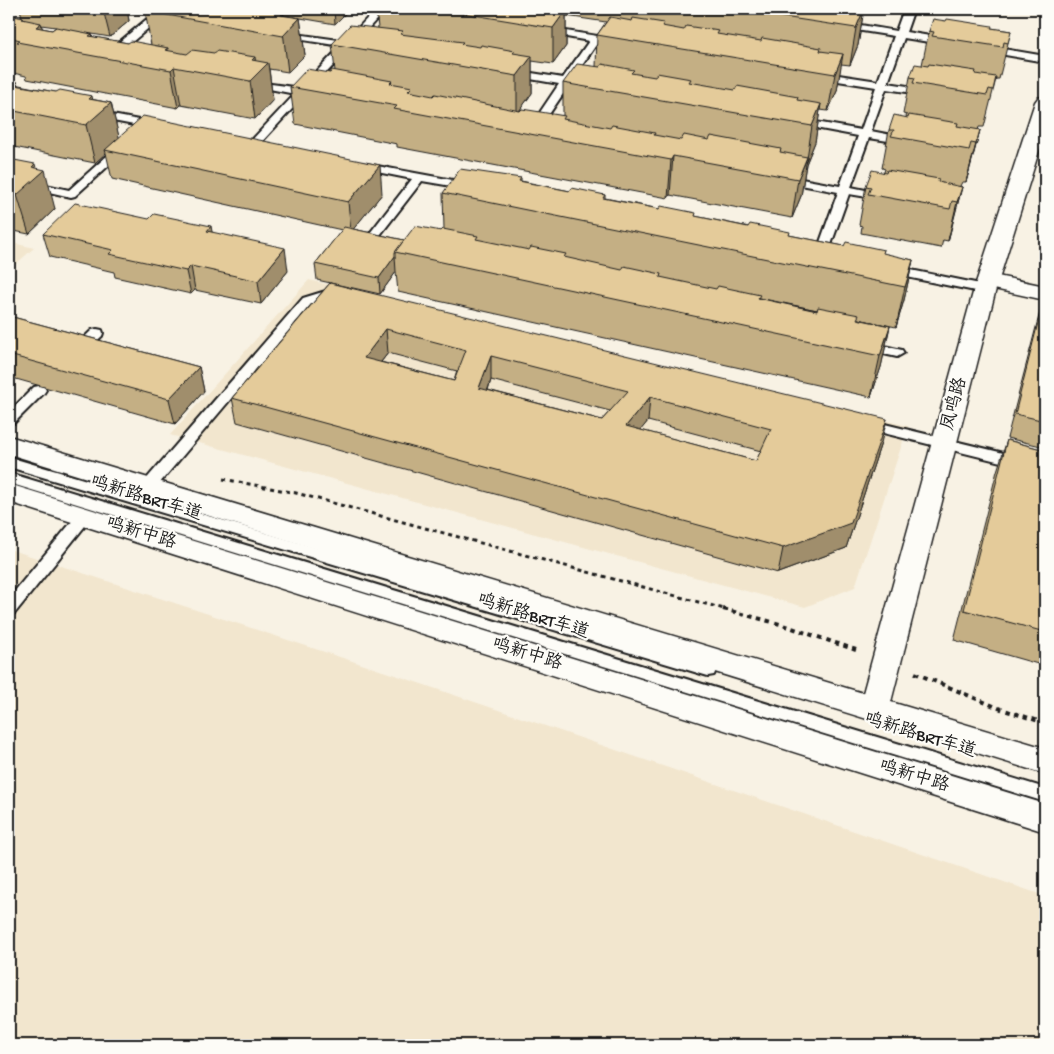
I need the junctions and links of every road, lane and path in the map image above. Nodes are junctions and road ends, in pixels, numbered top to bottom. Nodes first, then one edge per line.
1 (140, 9) edge
2 (381, 9) edge
3 (909, 9) edge
4 (166, 12) edge
5 (832, 23) edge
6 (538, 30) edge
7 (269, 31) edge
8 (900, 34) junction
9 (595, 39) junction
10 (955, 43) edge
11 (347, 44) junction
12 (624, 44) edge
13 (973, 47) edge
14 (366, 48) edge
15 (109, 56) edge
16 (1045, 59) edge
17 (499, 70) edge
18 (806, 72) edge
19 (245, 81) edge
20 (566, 82) junction
21 (882, 85) junction
22 (595, 87) edge
23 (303, 92) junction
24 (940, 94) edge
25 (322, 95) edge
26 (1045, 102) edge
27 (83, 112) edge
28 (787, 120) edge
29 (148, 125) junction
30 (167, 128) edge
31 (531, 133) edge
32 (864, 133) junction
33 (921, 143) edge
34 (253, 145) edge
35 (351, 164) edge
36 (419, 177) junction
37 (776, 178) edge
38 (9, 180) edge
39 (478, 188) edge
40 (844, 190) junction
41 (892, 198) edge
42 (389, 246) edge
43 (821, 256) edge
44 (878, 268) edge
45 (987, 285) junction
46 (1045, 293) edge
47 (348, 299) edge
48 (97, 333) dead end
49 (858, 345) edge
50 (76, 353) edge
51 (897, 353) dead end
52 (39, 390) dead end
53 (9, 420) edge
54 (848, 420) edge
55 (945, 443) junction
56 (9, 445) edge
57 (9, 462) edge
58 (1045, 468) edge
59 (9, 478) edge
60 (220, 479) dead end
61 (148, 487) junction
62 (9, 494) edge
63 (84, 517) junction
64 (9, 610) edge
65 (887, 661) junction
66 (874, 709) junction
67 (1045, 723) edge
68 (1045, 761) edge
69 (1045, 770) edge
70 (1045, 795) edge
71 (1045, 818) edge

1 - 4 lane
2 - 11 lane
3 - 8 lane
4 - 15 lane
5 - 8 lane
6 - 9 lane
7 - 11 lane
8 - 10 lane
8 - 21 lane
9 - 12 lane
9 - 20 lane
11 - 14 lane
11 - 23 lane
13 - 16 lane
17 - 20 lane
18 - 21 lane
19 - 23 lane
20 - 22 lane
20 - 31 lane
21 - 24 lane
21 - 32 lane
23 - 25 lane
23 - 34 lane
26 - 45 main road, 凤鸣路
27 - 29 lane
28 - 32 lane
29 - 30 lane
29 - 38 lane
32 - 33 lane
32 - 40 lane
35 - 36 lane
36 - 39 lane
36 - 42 lane
37 - 40 lane
40 - 41 lane
40 - 43 lane
44 - 45 lane
45 - 46 main road
45 - 55 main road, 凤鸣路
47 - 61 lane
48 - 50 lane
49 - 51 lane
52 - 53 lane
54 - 55 lane
55 - 58 lane
55 - 65 main road, 凤鸣路
56 - 61 main road
57 - 69 lane, 鸣新路BRT车道
59 - 70 lane, 鸣新路BRT车道
60 - 65 path
61 - 66 main road
62 - 63 main road, 鸣新中路
63 - 64 lane
63 - 71 main road, 鸣新中路
65 - 66 main road, 凤鸣路
65 - 67 path
66 - 68 main road

